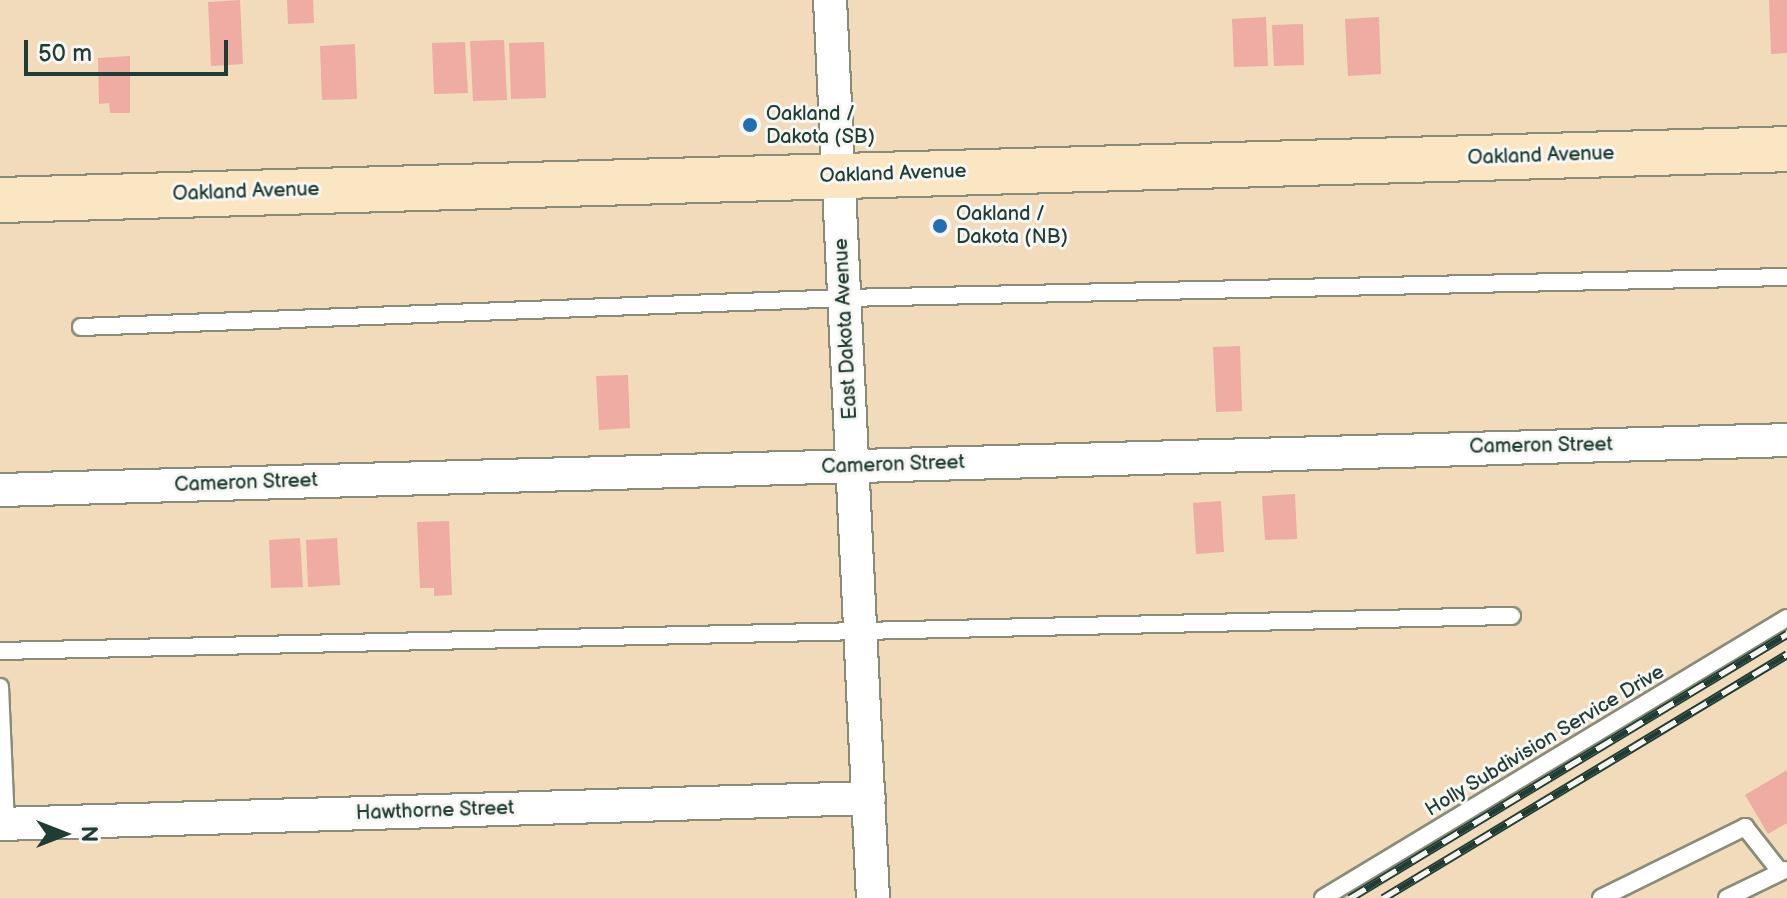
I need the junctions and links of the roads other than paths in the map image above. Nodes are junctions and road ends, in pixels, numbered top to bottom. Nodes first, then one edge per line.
1 (830, 0) edge
2 (1787, 149) edge
3 (838, 175) junction
4 (0, 200) edge
5 (1787, 277) edge
6 (845, 298) junction
7 (81, 327) dead end
8 (1787, 440) edge
9 (853, 466) junction
10 (0, 490) edge
11 (1512, 616) dead end
12 (1787, 618) edge
13 (861, 631) junction
14 (0, 651) edge
15 (0, 687) edge
16 (869, 798) junction
17 (3, 824) edge
18 (1782, 870) edge
19 (873, 898) edge
20 (1323, 898) edge
21 (1601, 898) edge
22 (1727, 898) edge

1 - 3 street, East Dakota Avenue
2 - 3 street, Oakland Avenue
3 - 4 street, Oakland Avenue
3 - 6 street, East Dakota Avenue
5 - 6 lane
6 - 7 lane
6 - 9 street, East Dakota Avenue
8 - 9 street, Cameron Street
9 - 10 street, Cameron Street
9 - 13 street, East Dakota Avenue
11 - 13 lane
12 - 20 lane, Holly Subdivision Service Drive
13 - 14 lane
13 - 16 street, East Dakota Avenue
15 - 17 lane
16 - 17 street, Hawthorne Street
16 - 19 street, East Dakota Avenue
18 - 21 lane
18 - 22 lane

